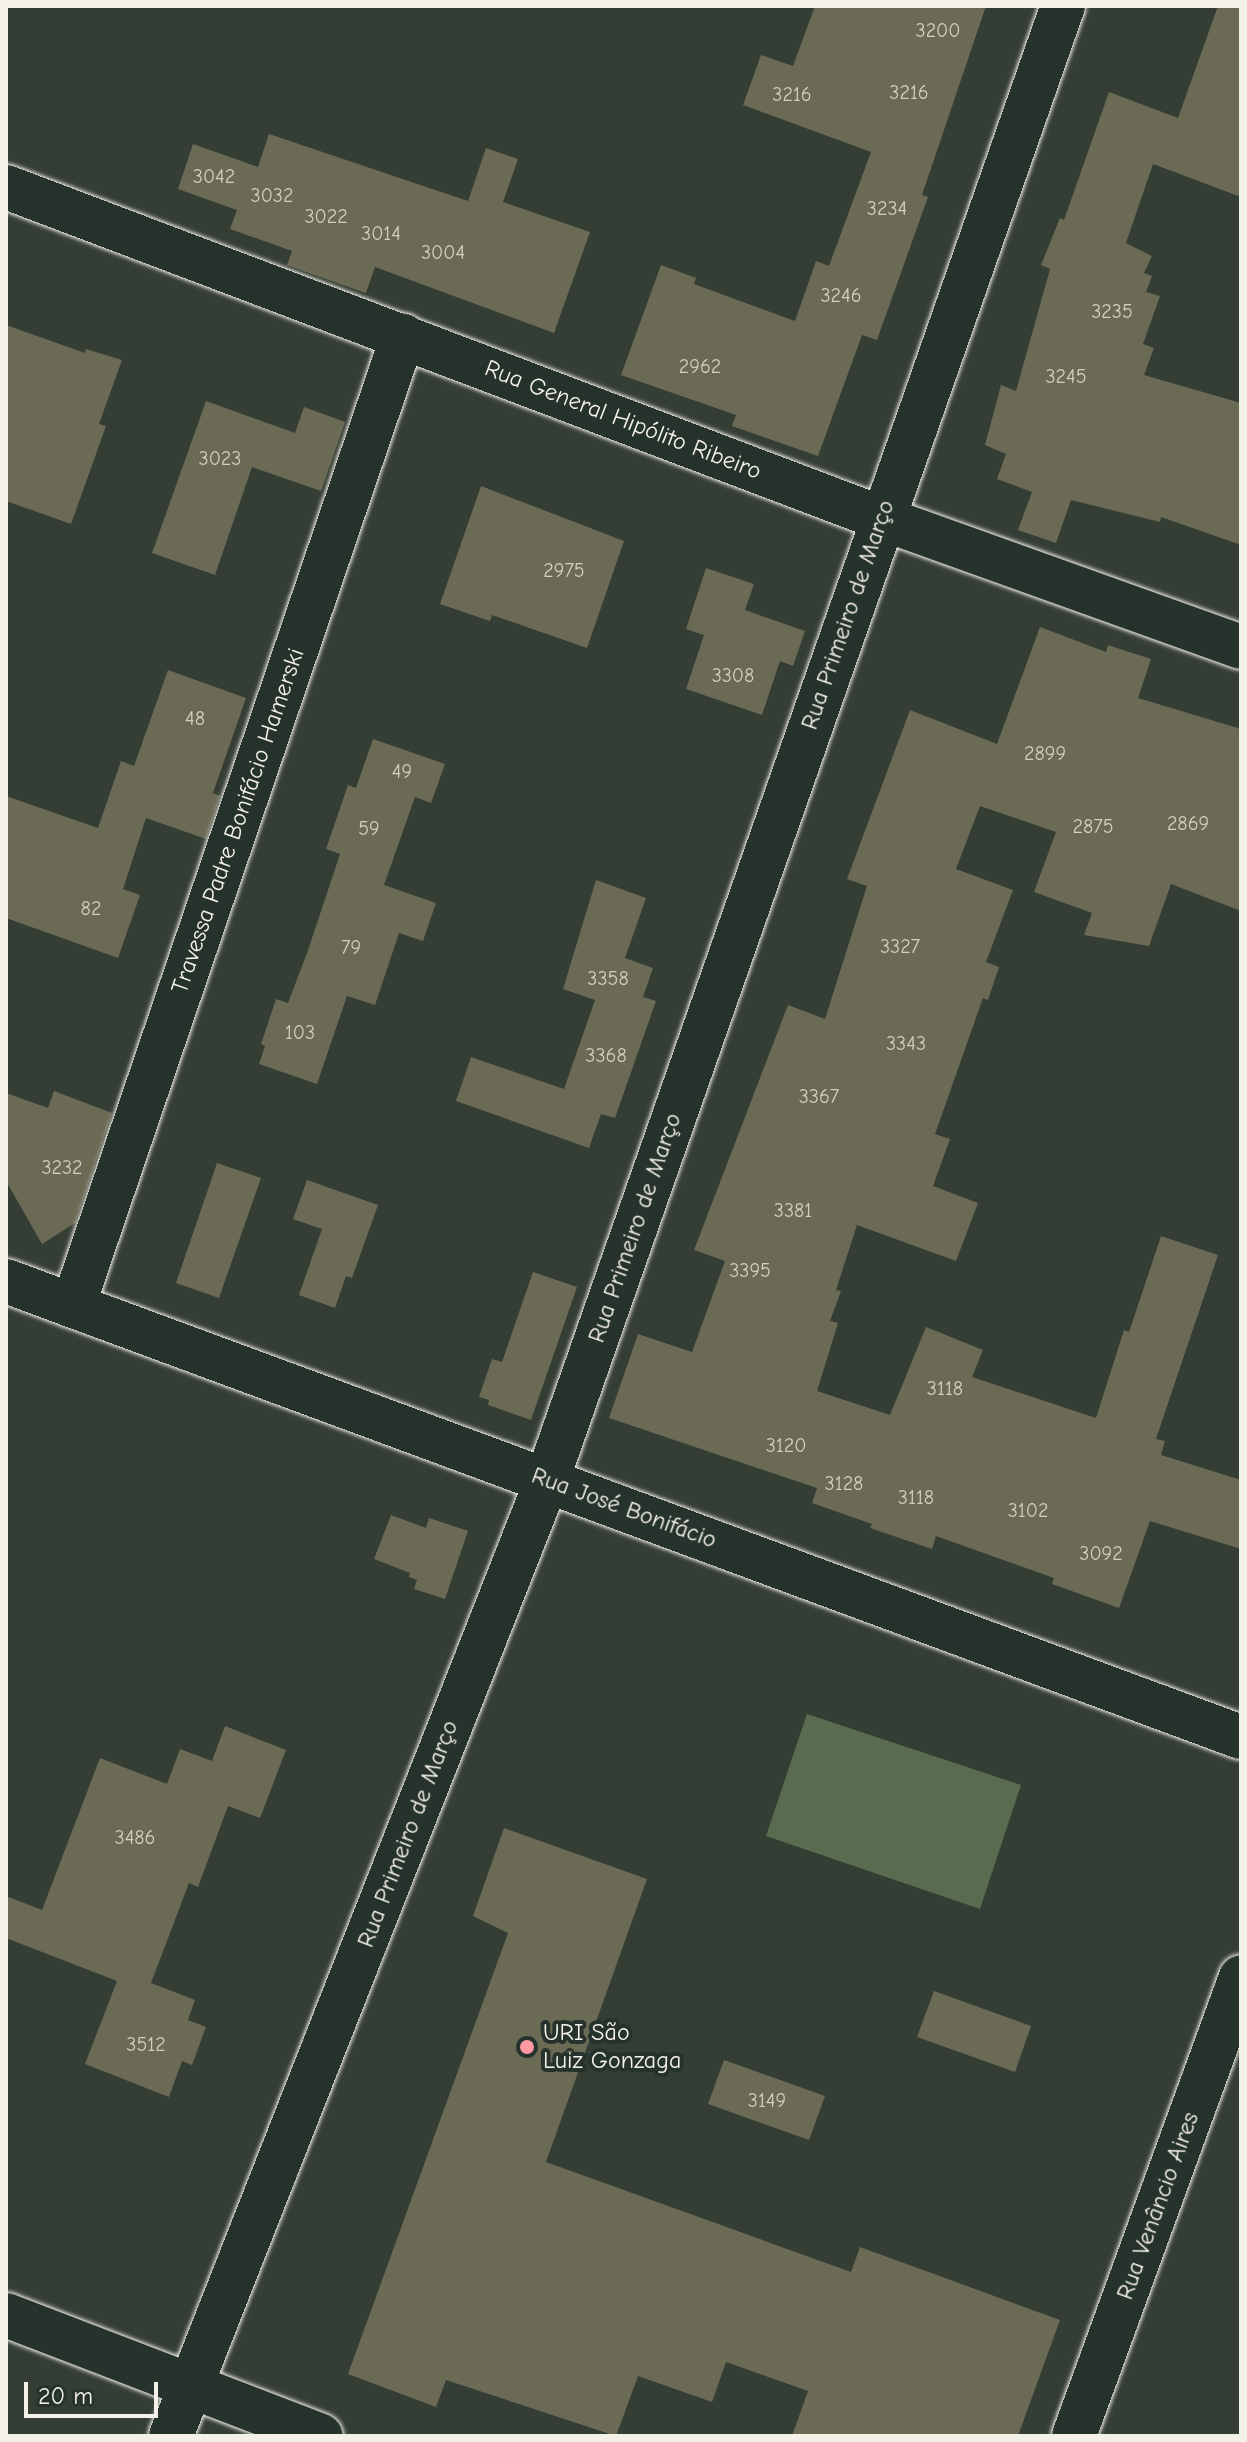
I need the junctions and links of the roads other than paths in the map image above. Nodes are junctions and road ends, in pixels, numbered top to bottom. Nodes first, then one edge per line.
1 (1063, 6) edge
2 (6, 187) edge
3 (403, 336) junction
4 (881, 518) junction
5 (1241, 647) edge
6 (6, 1281) edge
7 (73, 1306) junction
8 (547, 1480) junction
9 (1241, 1737) edge
10 (1241, 1977) edge
11 (6, 2315) edge
12 (191, 2387) junction
13 (171, 2436) edge
14 (321, 2436) edge
15 (1074, 2436) edge

1 - 4 street, Rua Primeiro de Março
2 - 3 street, Rua General Hipólito Ribeiro
3 - 4 street, Rua General Hipólito Ribeiro
3 - 7 street, Travessa Padre Bonifácio Hamerski
4 - 5 street, Rua General Hipólito Ribeiro
4 - 8 street, Rua Primeiro de Março
6 - 7 street, Rua José Bonifácio
7 - 8 street, Rua José Bonifácio
8 - 9 street, Rua José Bonifácio
8 - 12 street, Rua Primeiro de Março
10 - 15 street, Rua Venâncio Aires
11 - 12 street
12 - 13 street, Rua Primeiro de Março
12 - 14 street

